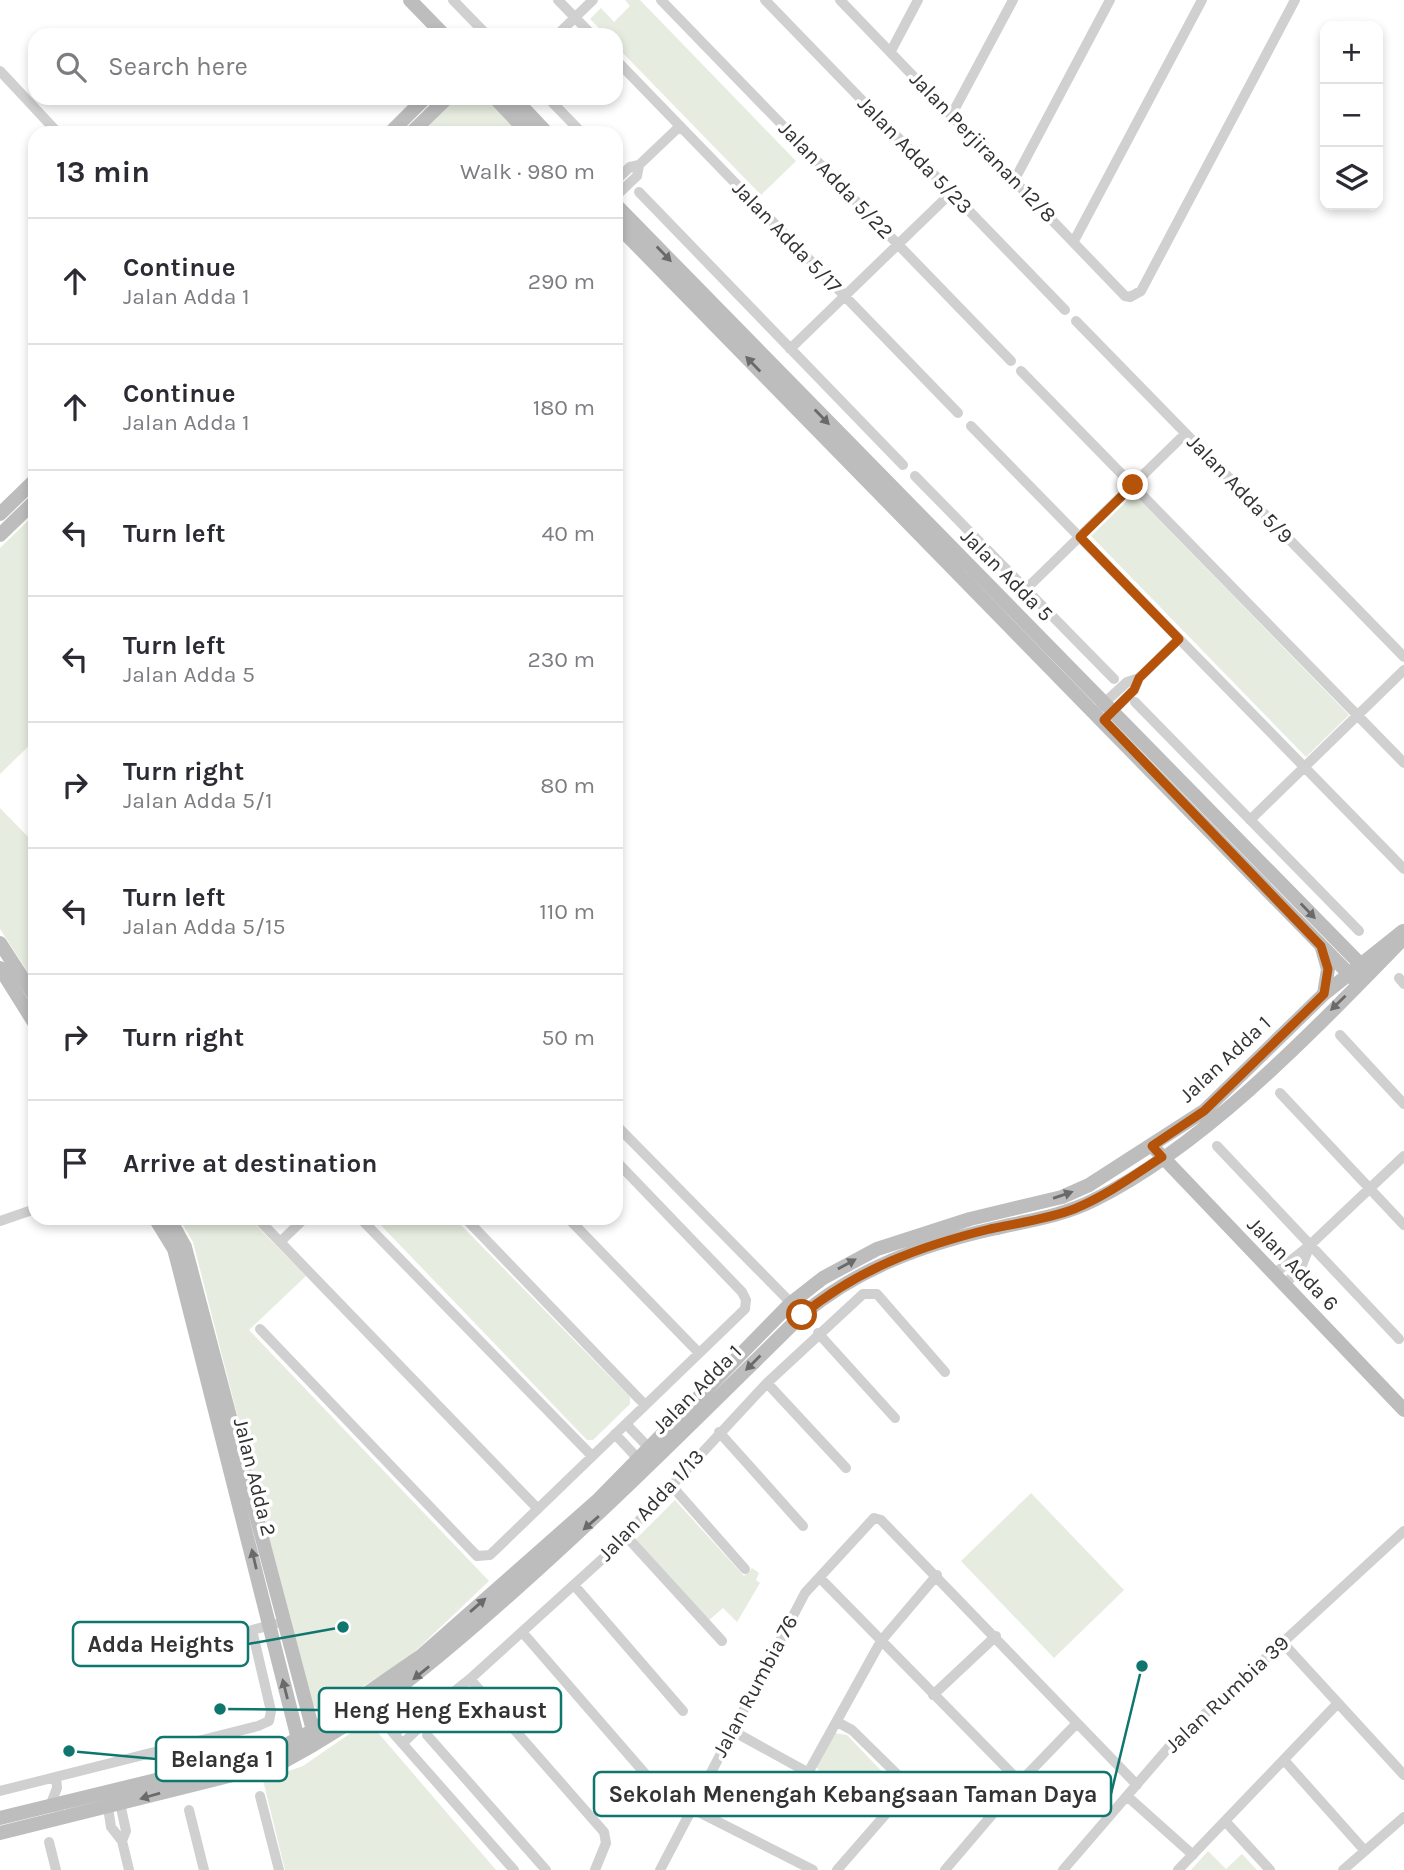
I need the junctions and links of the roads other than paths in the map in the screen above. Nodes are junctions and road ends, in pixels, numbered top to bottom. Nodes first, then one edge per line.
1 (410, 0) edge
2 (453, 0) edge
3 (558, 0) edge
4 (593, 0) edge
5 (662, 0) edge
6 (765, 0) edge
7 (840, 0) edge
8 (918, 0) edge
9 (1013, 0) edge
10 (1110, 0) edge
11 (1202, 0) edge
12 (1295, 0) edge
13 (575, 18) junction
14 (437, 28) edge
15 (480, 28) edge
16 (564, 28) edge
17 (585, 28) edge
18 (891, 51) junction
19 (623, 67) edge
20 (0, 71) edge
21 (28, 101) edge
22 (32, 105) edge
23 (418, 105) edge
24 (440, 105) edge
25 (502, 105) edge
26 (521, 105) edge
27 (555, 105) edge
28 (952, 114) junction
29 (51, 126) edge
30 (397, 126) edge
31 (418, 126) edge
32 (521, 126) edge
33 (540, 126) edge
34 (575, 126) edge
35 (680, 126) junction
36 (639, 166) junction
37 (623, 174) edge
38 (1015, 178) junction
39 (623, 189) edge
40 (639, 192) dead end
41 (951, 192) junction
42 (623, 212) edge
43 (623, 231) edge
44 (1074, 241) junction
45 (898, 244) junction
46 (845, 296) junction
47 (1065, 310) dead end
48 (1076, 321) dead end
49 (790, 349) junction
50 (1011, 361) dead end
51 (1021, 371) dead end
52 (958, 413) dead end
53 (971, 426) dead end
54 (1185, 434) junction
55 (849, 453) junction
56 (903, 465) dead end
57 (915, 476) dead end
58 (1133, 485) junction
59 (28, 487) edge
60 (28, 507) edge
61 (0, 514) edge
62 (0, 535) edge
63 (1080, 537) junction
64 (1026, 589) junction
65 (1179, 639) junction
66 (1404, 657) edge
67 (1404, 670) edge
68 (1114, 679) dead end
69 (1135, 702) dead end
70 (1104, 712) junction
71 (1357, 715) junction
72 (1404, 763) edge
73 (1304, 767) junction
74 (1250, 820) junction
75 (1404, 869) edge
76 (1404, 930) edge
77 (1359, 931) dead end
78 (1404, 938) edge
79 (1335, 939) junction
80 (0, 943) edge
81 (1384, 944) junction
82 (1321, 946) junction
83 (0, 968) edge
84 (1359, 974) junction
85 (28, 987) edge
86 (1324, 994) junction
87 (28, 1013) edge
88 (1340, 1035) dead end
89 (1280, 1093) dead end
90 (1404, 1104) edge
91 (623, 1132) edge
92 (1217, 1146) dead end
93 (1157, 1152) junction
94 (1404, 1156) edge
95 (623, 1168) edge
96 (1370, 1189) junction
97 (28, 1211) edge
98 (0, 1221) edge
99 (159, 1225) edge
100 (173, 1225) edge
101 (264, 1225) edge
102 (298, 1225) edge
103 (367, 1225) edge
104 (471, 1225) edge
105 (575, 1225) edge
106 (1404, 1225) edge
107 (281, 1242) junction
108 (1310, 1245) junction
109 (1274, 1274) junction
110 (1284, 1285) junction
111 (191, 1294) junction
112 (790, 1303) junction
113 (802, 1315) junction
114 (260, 1329) dead end
115 (818, 1333) junction
116 (1399, 1339) dead end
117 (699, 1353) junction
118 (945, 1372) dead end
119 (767, 1382) junction
120 (645, 1405) junction
121 (1404, 1410) edge
122 (895, 1418) dead end
123 (626, 1424) junction
124 (719, 1432) junction
125 (615, 1434) junction
126 (592, 1457) junction
127 (648, 1458) junction
128 (846, 1468) dead end
129 (671, 1485) junction
130 (538, 1509) junction
131 (803, 1526) dead end
132 (1404, 1531) edge
133 (625, 1535) junction
134 (745, 1569) dead end
135 (937, 1575) junction
136 (821, 1578) junction
137 (574, 1585) junction
138 (277, 1623) junction
139 (523, 1633) junction
140 (996, 1636) junction
141 (881, 1641) junction
142 (722, 1642) dead end
143 (1282, 1642) junction
144 (470, 1679) junction
145 (933, 1695) junction
146 (369, 1701) junction
147 (1338, 1703) junction
148 (683, 1711) dead end
149 (427, 1713) junction
150 (837, 1722) junction
151 (1077, 1723) junction
152 (731, 1730) junction
153 (394, 1734) junction
154 (426, 1735) dead end
155 (314, 1737) junction
156 (403, 1743) junction
157 (300, 1745) junction
158 (1284, 1760) junction
159 (809, 1771) junction
160 (1404, 1774) edge
161 (56, 1777) junction
162 (648, 1777) dead end
163 (1020, 1782) junction
164 (1137, 1785) junction
165 (0, 1791) edge
166 (260, 1796) dead end
167 (1127, 1796) junction
168 (671, 1798) dead end
169 (113, 1799) junction
170 (50, 1806) junction
171 (694, 1807) junction
172 (189, 1810) dead end
173 (885, 1815) junction
174 (1404, 1817) edge
175 (0, 1818) edge
176 (1225, 1821) junction
177 (0, 1833) edge
178 (49, 1842) dead end
179 (1365, 1851) junction
180 (1193, 1855) junction
181 (56, 1870) edge
182 (129, 1870) edge
183 (204, 1870) edge
184 (279, 1870) edge
185 (514, 1870) edge
186 (546, 1870) edge
187 (595, 1870) edge
188 (660, 1870) edge
189 (813, 1870) edge
190 (837, 1870) edge
191 (945, 1870) edge
192 (1063, 1870) edge
193 (1178, 1870) edge
194 (1270, 1870) edge
195 (1343, 1870) edge

1 - 14 street
2 - 15 street
3 - 13 street
4 - 13 street
5 - 45 street, Jalan Adda 5/22
6 - 41 street, Jalan Adda 5/23
7 - 18 street, Jalan Perjiranan 12/8
8 - 18 street
9 - 28 street
10 - 38 street
11 - 44 street
12 - 44 street, Jalan Perjiranan 12/8
13 - 16 street
13 - 17 street
18 - 28 street, Jalan Perjiranan 12/8
19 - 35 street, Jalan Adda 5/17
20 - 21 street
22 - 29 street
23 - 30 street
24 - 31 street
25 - 32 street
26 - 33 street
27 - 34 street
28 - 38 street, Jalan Perjiranan 12/8
35 - 36 street
35 - 46 street, Jalan Adda 5/17
36 - 37 street
36 - 39 street
38 - 44 street, Jalan Perjiranan 12/8
40 - 49 street
41 - 45 street
41 - 47 street, Jalan Adda 5/23
42 -> 55 street, Jalan Adda 5
55 -> 43 street, Jalan Adda 5
45 - 46 street
45 - 50 street, Jalan Adda 5/22
46 - 49 street
46 - 52 street, Jalan Adda 5/17
48 - 54 street, Jalan Adda 5/9
49 - 56 street
51 - 58 street
53 - 63 street
54 - 58 street
54 - 66 street, Jalan Adda 5/9
55 - 70 street, Jalan Adda 5
57 - 64 street
58 - 63 street
58 - 71 street
59 - 61 street
60 - 62 street
63 - 64 street
63 - 65 street
64 - 68 street
65 - 70 street
65 - 73 street
67 - 71 street
69 - 74 street
70 -> 79 street, Jalan Adda 5
70 - 82 street, Jalan Adda 5
71 - 72 street
71 - 73 street
73 - 74 street
73 - 75 street
74 - 77 street
76 - 81 street, Jalan Adda 1
78 - 84 street, Jalan Adda 1
79 - 81 street
79 - 84 street, Jalan Adda 5
80 - 85 street
81 - 84 street, Jalan Adda 1
82 - 84 street, Jalan Adda 5
82 - 86 street
83 - 87 street
84 - 86 street, Jalan Adda 1
84 -> 93 street, Jalan Adda 1
86 - 93 street, Jalan Adda 1
88 - 90 street
89 - 96 street
91 - 112 street
92 - 108 street
93 - 109 street, Jalan Adda 6
112 -> 93 street, Jalan Adda 1
93 - 113 street, Jalan Adda 1
94 - 96 street
95 - 117 street
96 - 106 street
96 - 108 street
97 - 98 street
99 - 111 street, Jalan Adda 2
100 - 111 street, Jalan Adda 2
101 - 107 street
102 - 107 street
103 - 126 street
104 - 120 street
105 - 117 street
107 - 130 street
108 - 109 street
108 - 110 street
108 - 116 street
109 - 110 street, Jalan Adda 6
110 - 121 street, Jalan Adda 6
111 - 138 street, Jalan Adda 2
112 - 113 street
112 - 127 street, Jalan Adda 1
113 -> 127 street, Jalan Adda 1
114 - 130 street
115 - 118 street, Jalan Adda 1/13
115 - 119 street, Jalan Adda 1/13
115 - 122 street
117 - 120 street
119 - 124 street, Jalan Adda 1/13
119 - 128 street
120 - 123 street
123 - 125 street
123 - 127 street
124 - 129 street, Jalan Adda 1/13
124 - 131 street
125 - 126 street
125 - 127 street
126 - 130 street
127 - 146 street, Jalan Adda 1
129 - 133 street, Jalan Adda 1/13
129 - 134 street
132 - 143 street, Jalan Rumbia 39
133 - 137 street, Jalan Adda 1/13
133 - 142 street
135 - 136 street, Jalan Rumbia 76
135 - 140 street
135 - 141 street
136 - 141 street
136 - 152 street, Jalan Rumbia 76
137 - 139 street, Jalan Adda 1/13
137 - 148 street
138 - 155 street, Jalan Adda 2
157 -> 138 street, Jalan Adda 2
138 - 161 street
139 - 144 street, Jalan Adda 1/13
139 - 162 street
140 - 145 street
140 - 151 street
141 - 145 street
141 - 150 street
143 - 147 street
143 - 164 street, Jalan Rumbia 39
144 - 149 street, Jalan Adda 1/13
144 - 187 street
145 - 163 street
146 - 153 street
146 - 155 street, Jalan Adda 1
147 - 158 street
147 - 160 street
149 - 153 street
149 - 156 street
150 - 159 street
150 - 173 street
151 - 163 street
151 - 164 street
152 - 159 street
152 - 171 street, Jalan Rumbia 76
153 - 156 street
154 - 186 street
155 - 157 street, Jalan Adda 1
156 - 185 street
157 - 169 street, Jalan Adda 1
158 - 176 street
158 - 179 street
159 - 173 street
161 - 165 street
161 - 170 street
163 - 191 street
164 - 167 street, Jalan Rumbia 39
166 - 184 street
167 - 180 street
167 - 192 street, Jalan Rumbia 39
168 - 171 street
169 - 170 street, Jalan Adda 1
169 - 177 street, Jalan Adda 1
169 - 182 street
170 - 175 street, Jalan Adda 1
171 - 188 street, Jalan Rumbia 76
171 - 189 street
172 - 183 street
173 - 190 street
174 - 179 street
176 - 180 street
176 - 194 street
178 - 181 street
179 - 195 street
180 - 193 street

